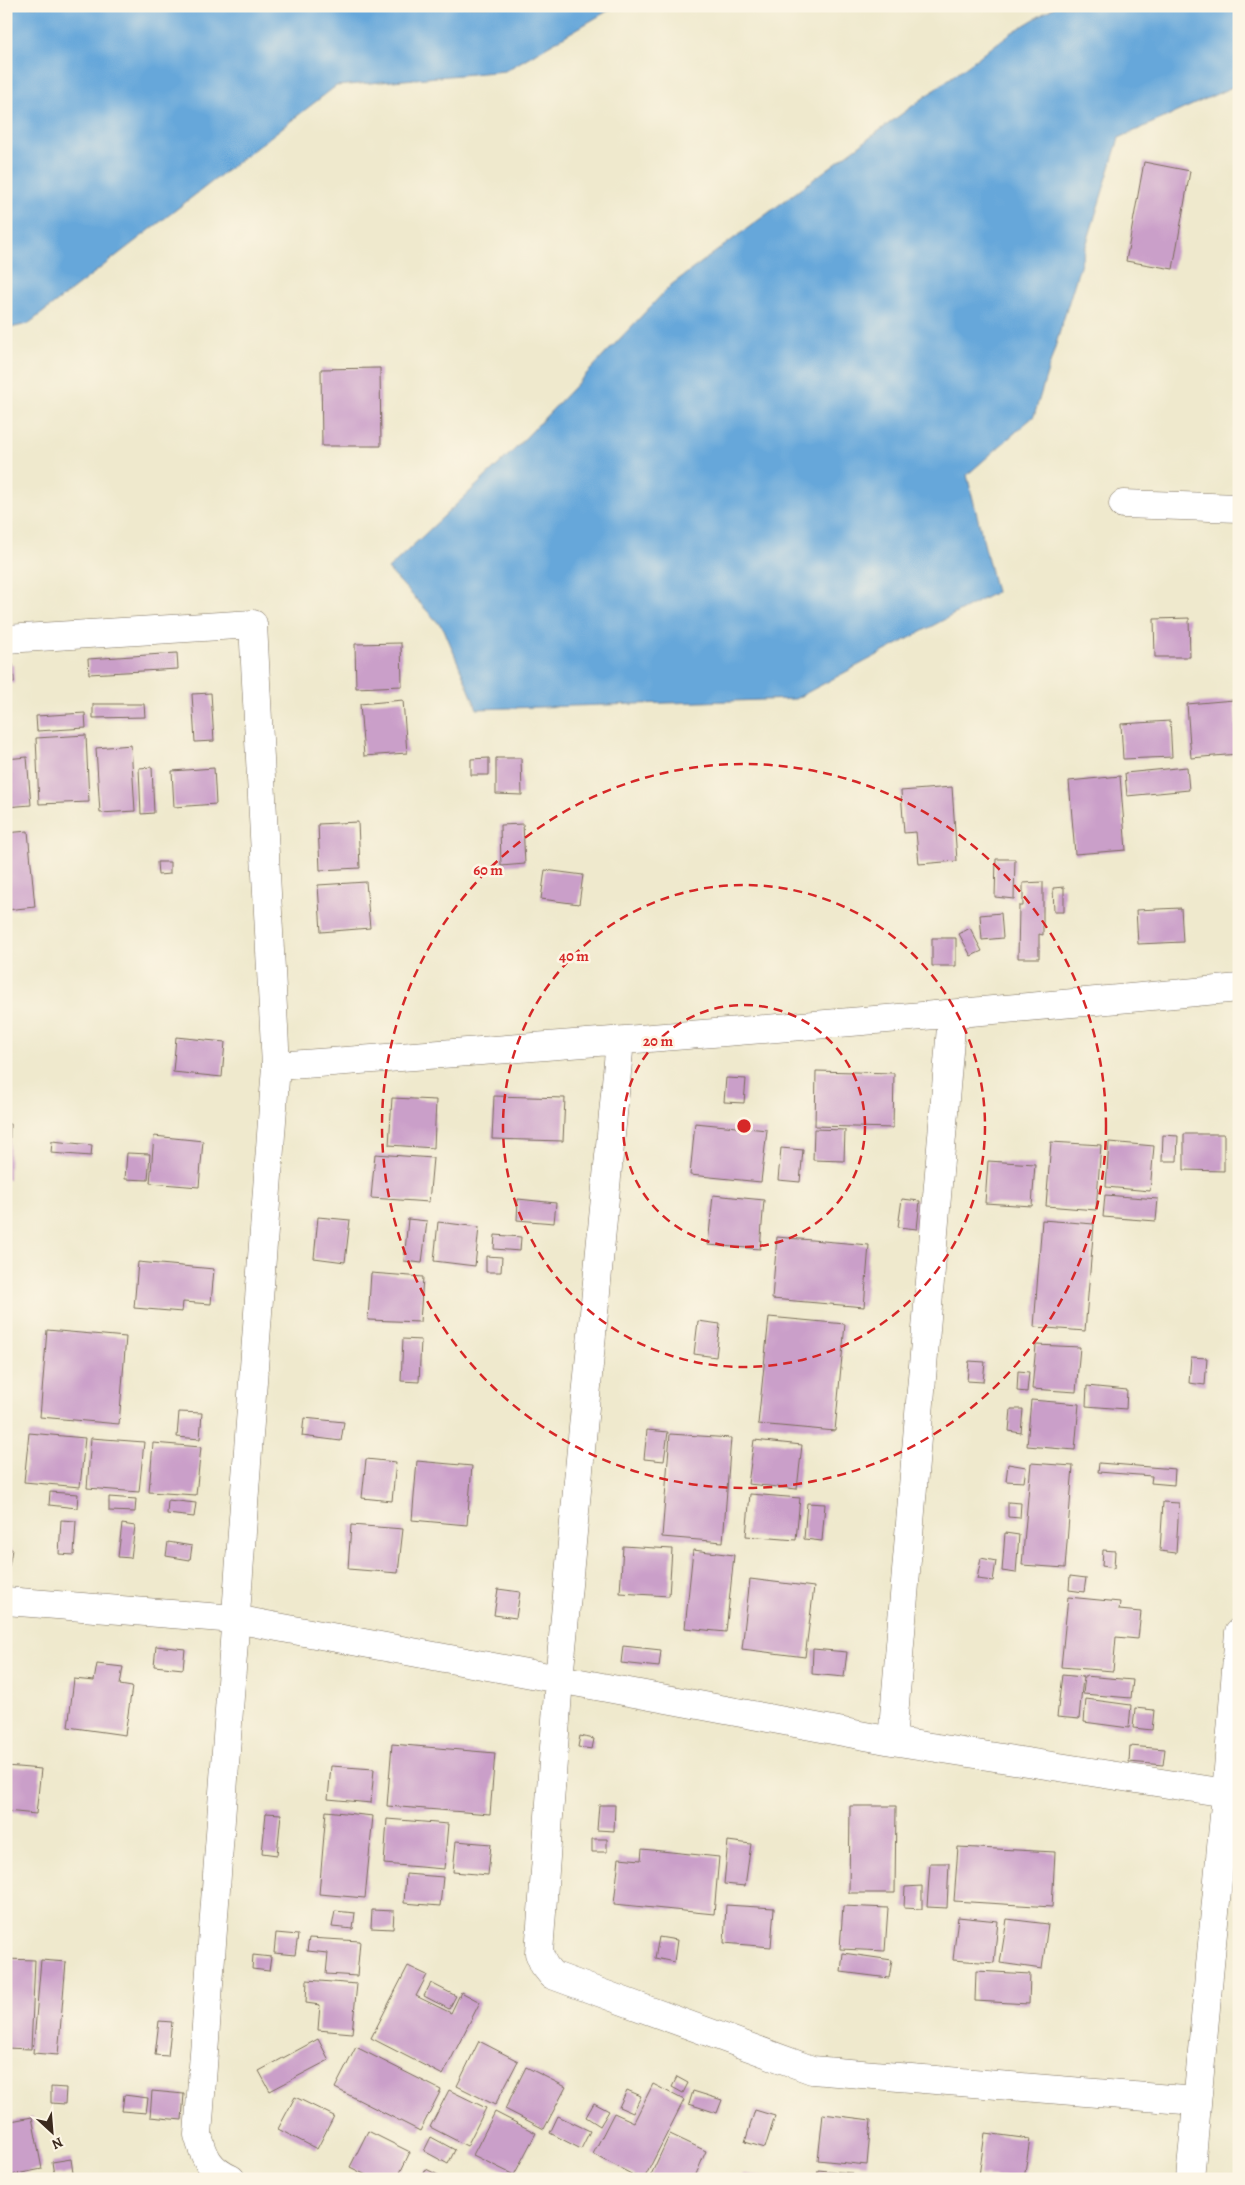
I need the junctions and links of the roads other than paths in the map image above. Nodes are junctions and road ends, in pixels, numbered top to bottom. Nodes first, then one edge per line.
1 (1123, 504) dead end
2 (1239, 508) edge
3 (6, 639) edge
4 (1239, 988) edge
5 (952, 1014) junction
6 (620, 1041) junction
7 (276, 1066) junction
8 (6, 1601) edge
9 (234, 1619) junction
10 (1239, 1632) edge
11 (559, 1679) junction
12 (892, 1741) junction
13 (1232, 1794) edge
14 (1196, 2100) junction
15 (231, 2179) edge
16 (1190, 2179) edge

1 - 2 street
3 - 7 street
4 - 5 street
5 - 6 street
5 - 12 street
6 - 7 street
6 - 11 street
7 - 9 street
8 - 9 street
9 - 11 street
9 - 15 street
10 - 13 street
11 - 12 street
11 - 14 street
12 - 13 street
13 - 14 street
14 - 16 street

